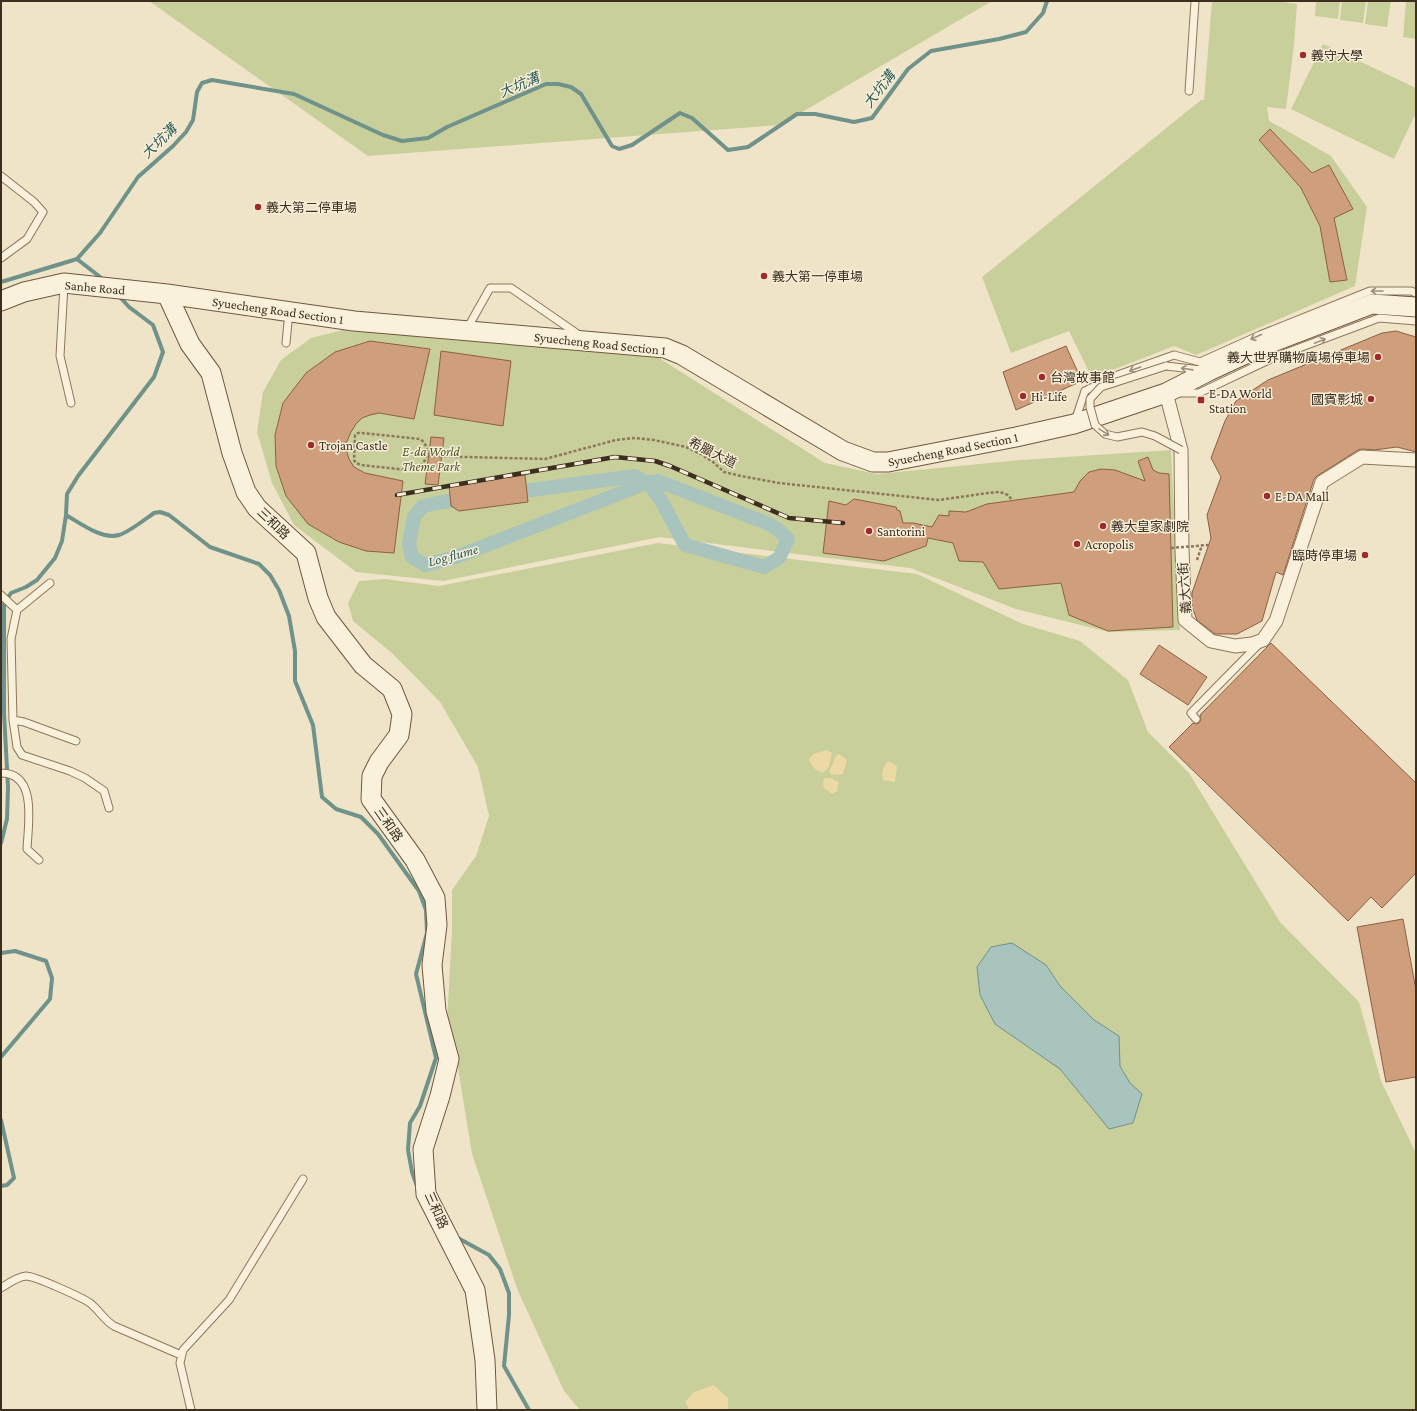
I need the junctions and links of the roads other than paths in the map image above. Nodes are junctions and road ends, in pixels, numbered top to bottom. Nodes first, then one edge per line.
1 (1195, 1) edge
2 (1188, 91) dead end
3 (1, 176) edge
4 (1, 258) edge
5 (64, 282) junction
6 (1416, 293) edge
7 (167, 294) junction
8 (1, 301) edge
9 (1416, 307) edge
10 (289, 312) junction
11 (1416, 321) edge
12 (466, 330) junction
13 (286, 343) dead end
14 (587, 344) junction
15 (1209, 371) junction
16 (1166, 393) junction
17 (71, 403) dead end
18 (1074, 424) junction
19 (1181, 450) junction
20 (1416, 460) edge
21 (50, 583) dead end
22 (3, 597) edge
23 (15, 608) junction
24 (1263, 640) junction
25 (1196, 719) dead end
26 (13, 720) junction
27 (76, 741) dead end
28 (1, 773) edge
29 (109, 808) dead end
30 (40, 860) dead end
31 (303, 1179) dead end
32 (1, 1288) edge
33 (181, 1355) junction
34 (192, 1410) edge
35 (487, 1410) edge

1 - 2 lane
3 - 4 lane
5 - 7 main road, Sanhe Road
5 - 8 main road, Sanhe Road
5 - 17 lane
6 -> 18 lane
7 - 10 main road, Syuecheng Road Section 1
7 - 35 main road, 三和路
9 - 15 main road, Syuecheng Road Section 1
10 - 12 main road, Syuecheng Road Section 1
10 - 13 lane
16 -> 11 lane, Syuecheng Road Section 1
12 - 14 main road, Syuecheng Road Section 1
12 - 14 lane
14 - 18 main road, Syuecheng Road Section 1
15 - 16 main road, Syuecheng Road Section 1
15 -> 19 lane, bridge
16 - 18 main road, Syuecheng Road Section 1
16 - 19 street, 義大六街
19 - 24 street, 義大六街
20 - 24 street
21 - 23 lane
22 - 23 lane
23 - 26 lane
24 - 25 lane
26 - 27 lane
26 - 29 lane
28 - 30 lane
31 - 33 lane
32 - 33 lane
33 - 34 lane

